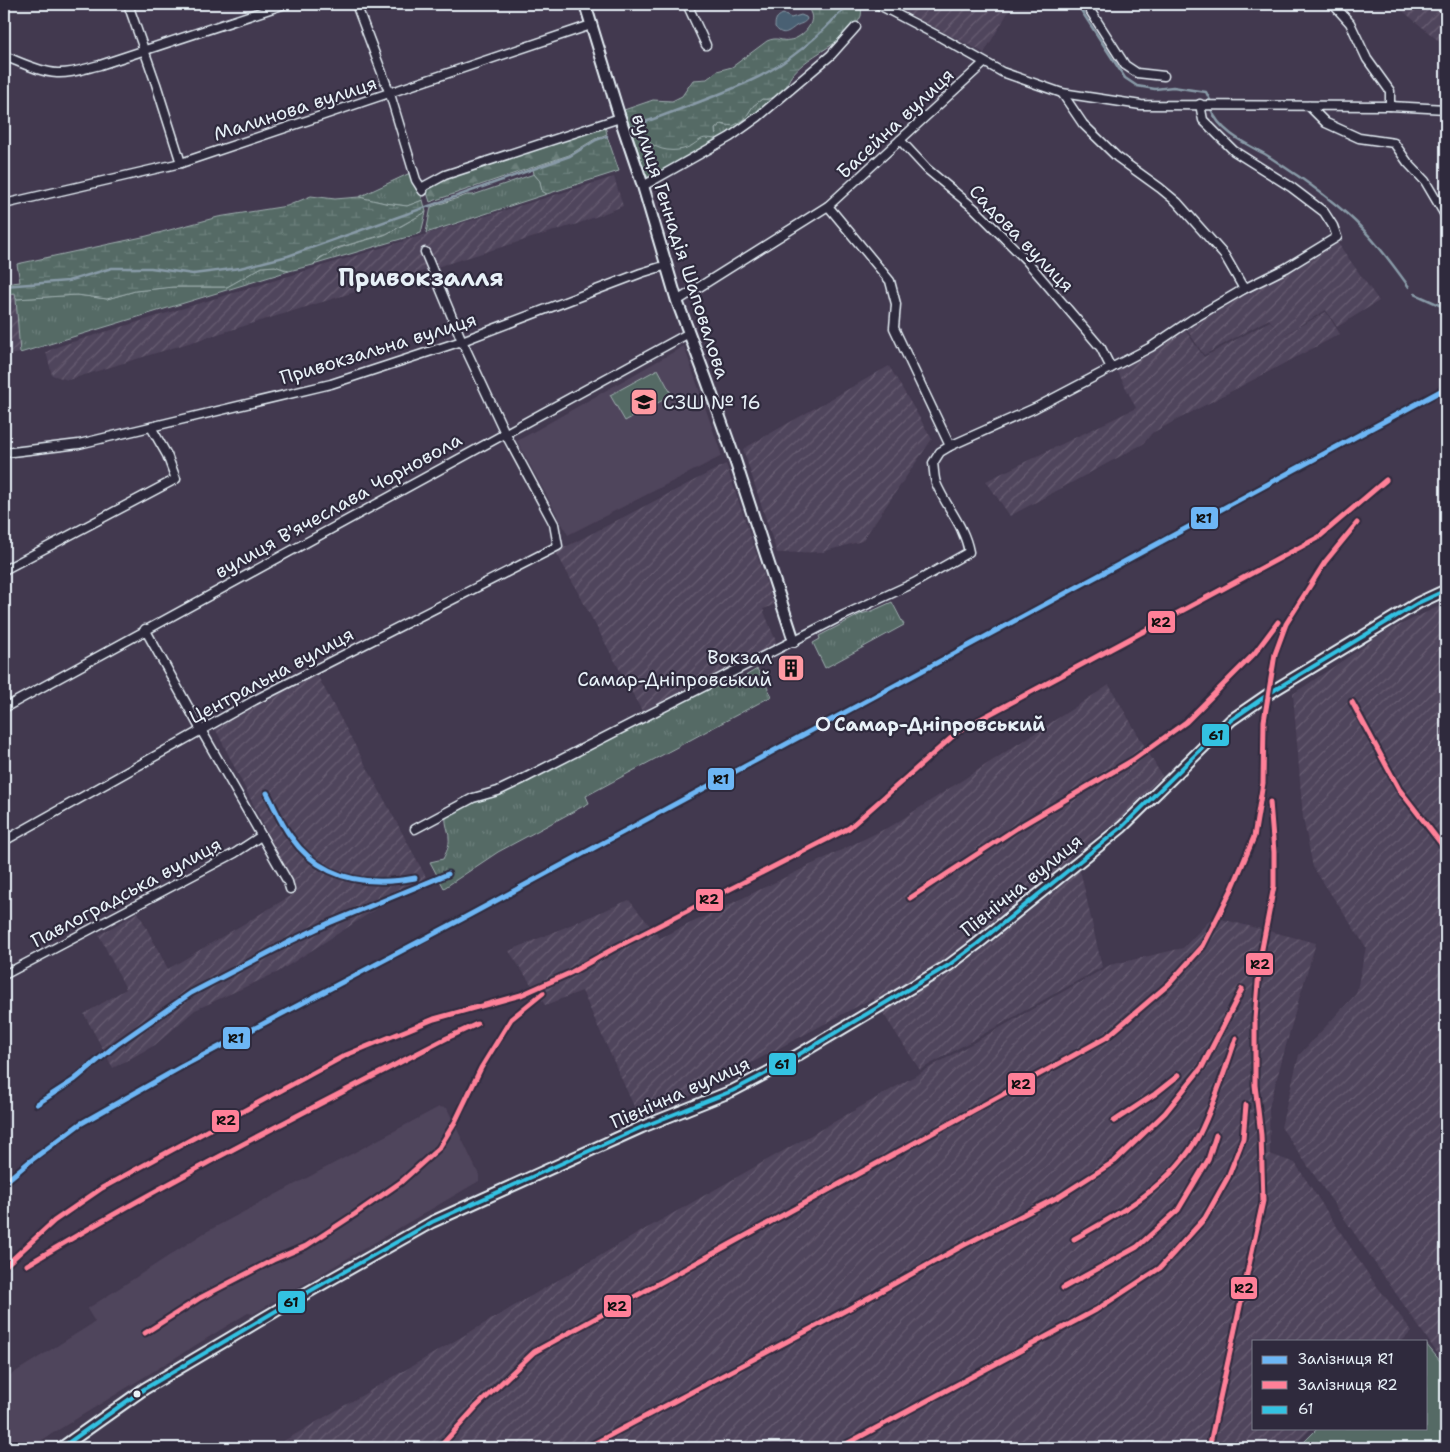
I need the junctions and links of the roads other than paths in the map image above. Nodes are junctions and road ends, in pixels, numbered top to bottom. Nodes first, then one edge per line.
1 (128, 4) edge
2 (285, 4) edge
3 (356, 4) edge
4 (584, 4) edge
5 (687, 4) edge
6 (877, 4) edge
7 (1086, 4) edge
8 (1333, 4) edge
9 (591, 25) junction
10 (856, 27) dead end
11 (706, 45) dead end
12 (145, 51) junction
13 (4, 56) edge
14 (984, 63) junction
15 (1164, 76) dead end
16 (1062, 93) junction
17 (390, 94) junction
18 (1207, 104) junction
19 (1309, 106) junction
20 (1390, 106) junction
21 (1446, 109) edge
22 (619, 116) junction
23 (900, 140) junction
24 (181, 163) junction
25 (643, 186) junction
26 (4, 204) edge
27 (828, 206) junction
28 (1445, 215) dead end
29 (425, 252) dead end
30 (667, 265) junction
31 (1244, 289) junction
32 (676, 301) junction
33 (689, 333) junction
34 (462, 341) junction
35 (1111, 368) junction
36 (151, 427) junction
37 (505, 433) junction
38 (950, 446) junction
39 (4, 453) edge
40 (4, 570) edge
41 (1446, 590) edge
42 (146, 629) junction
43 (794, 641) junction
44 (4, 708) edge
45 (201, 730) junction
46 (415, 829) dead end
47 (262, 836) junction
48 (4, 841) edge
49 (290, 889) dead end
50 (4, 975) edge
51 (61, 1448) edge

1 - 12 street
2 - 12 street
3 - 17 street
4 - 9 street, вулиця Геннадія Шаповалова
5 - 11 street
6 - 14 street
7 - 15 street
8 - 20 street
9 - 17 street, Малинова вулиця
9 - 22 street, вулиця Геннадія Шаповалова
10 - 25 street
12 - 13 street
12 - 24 street
14 - 16 street
14 - 23 street, Басейна вулиця
16 - 18 street
16 - 31 street
17 - 22 street
17 - 24 street, Малинова вулиця
18 - 19 street
18 - 31 street
19 - 20 street
19 - 28 street
20 - 21 street
22 - 25 street, вулиця Геннадія Шаповалова
23 - 27 street, Басейна вулиця
23 - 35 street, Садова вулиця
24 - 26 street, Малинова вулиця
25 - 30 street, вулиця Геннадія Шаповалова
27 - 32 street, Басейна вулиця
27 - 38 street
29 - 34 street
30 - 32 street, вулиця Геннадія Шаповалова
30 - 34 street, Привокзальна вулиця
31 - 35 street
32 - 33 street, вулиця Геннадія Шаповалова
33 - 37 street, вулиця В'ячеслава Чорновола
33 - 43 street, вулиця Геннадія Шаповалова
34 - 36 street, Привокзальна вулиця
34 - 37 street
35 - 38 street
36 - 39 street, Привокзальна вулиця
36 - 40 street
37 - 42 street, вулиця В'ячеслава Чорновола
37 - 45 street, Центральна вулиця
38 - 43 street
41 - 51 street, Північна вулиця
42 - 44 street, вулиця В'ячеслава Чорновола
42 - 45 street
43 - 46 street
45 - 47 street
45 - 48 street, Центральна вулиця
47 - 49 street
47 - 50 street, Павлоградська вулиця

